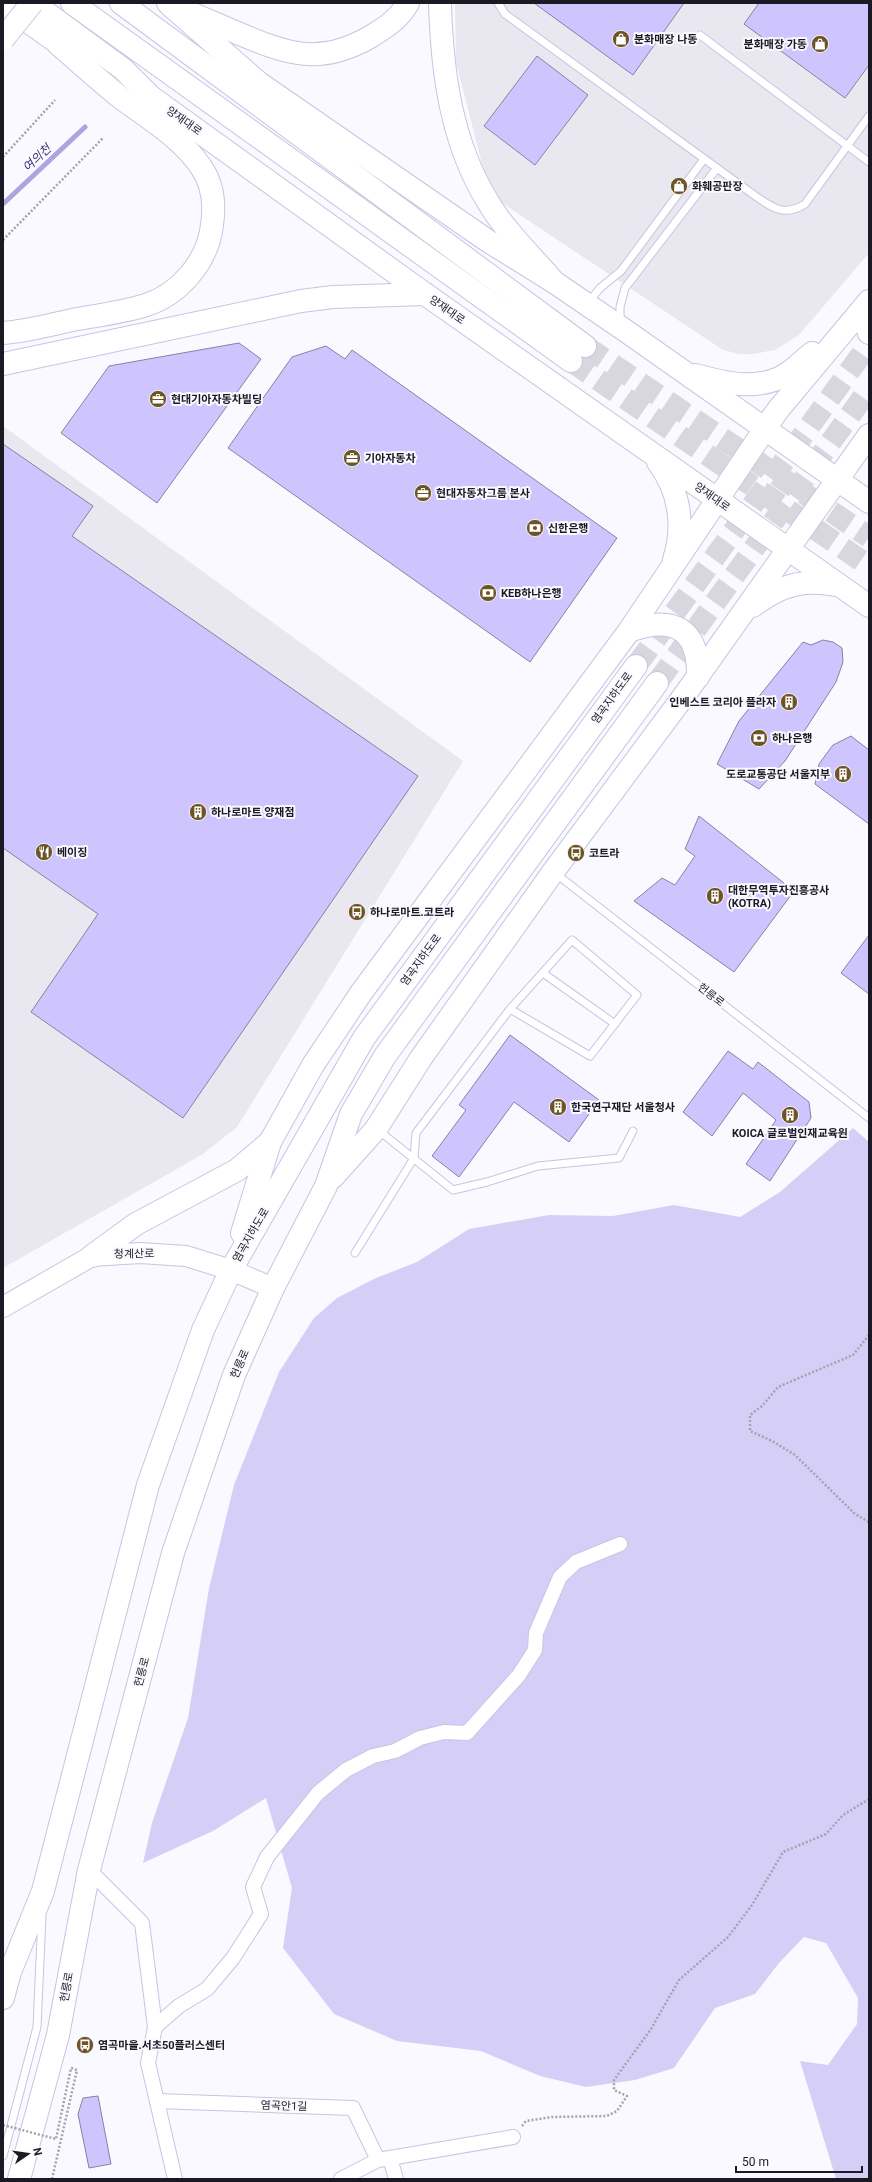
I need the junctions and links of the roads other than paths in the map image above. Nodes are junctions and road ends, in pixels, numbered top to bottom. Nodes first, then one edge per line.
1 (33, 3) edge
2 (72, 3) edge
3 (121, 3) edge
4 (167, 3) edge
5 (408, 3) edge
6 (440, 3) edge
7 (498, 3) edge
8 (3, 4) edge
9 (700, 35) dead end
10 (3, 39) edge
11 (59, 45) junction
12 (151, 97) junction
13 (869, 116) edge
14 (848, 146) junction
15 (704, 159) junction
16 (869, 162) edge
17 (717, 168) junction
18 (554, 282) junction
19 (425, 294) junction
20 (582, 303) junction
21 (866, 306) edge
22 (623, 329) junction
23 (3, 333) edge
24 (869, 333) edge
25 (653, 350) junction
26 (3, 364) edge
27 (765, 429) junction
28 (869, 435) edge
29 (650, 452) junction
30 (837, 479) junction
31 (718, 501) junction
32 (869, 502) edge
33 (787, 550) junction
34 (670, 572) junction
35 (837, 585) junction
36 (869, 606) edge
37 (736, 622) junction
38 (629, 631) junction
39 (636, 666) tunnel mouth
40 (698, 677) junction
41 (657, 683) tunnel mouth
42 (553, 872) junction
43 (543, 973) junction
44 (510, 1009) junction
45 (615, 1024) junction
46 (869, 1118) edge
47 (376, 1129) junction
48 (633, 1131) dead end
49 (270, 1142) junction
50 (414, 1158) junction
51 (326, 1186) junction
52 (355, 1253) dead end
53 (92, 1256) junction
54 (231, 1270) junction
55 (273, 1288) junction
56 (3, 1307) edge
57 (620, 1544) dead end
58 (89, 1870) junction
59 (43, 1892) junction
60 (3, 1998) edge
61 (155, 2027) junction
62 (157, 2101) junction
63 (513, 2137) road end
64 (3, 2156) edge
65 (384, 2159) junction
66 (19, 2179) edge
67 (175, 2179) edge
68 (341, 2179) edge
69 (396, 2179) edge

1 - 10 main road, bridge
1 - 12 main road, 양재대로
2 - 3 main road
4 - 5 main road
4 - 18 main road
6 - 18 main road
7 - 15 lane
8 - 11 main road
9 - 14 lane
11 - 12 main road
11 - 23 main road
12 - 19 main road, 양재대로
13 - 14 lane
14 - 16 lane
14 - 17 lane
15 - 17 lane
15 - 20 lane
17 - 22 lane
18 - 20 main road
19 - 26 main road
19 - 29 main road, 양재대로
20 - 22 main road
21 - 24 main road
21 - 25 main road
21 - 27 main road
22 - 25 main road
25 - 27 main road
27 - 30 main road
27 - 31 main road
28 - 30 main road
29 - 31 main road, 양재대로
29 - 34 main road
30 - 32 main road
30 - 33 main road
31 - 33 main road, 양재대로
31 - 34 main road
33 - 35 main road, 양재대로
33 - 37 main road
34 - 38 main road
35 - 36 main road, 양재대로
35 - 37 main road
37 - 40 main road
38 - 40 main road
38 - 49 main road
39 - 54 main road, 염곡지하도로
40 - 42 main road
41 - 51 main road
42 - 46 lane, 헌릉로
42 - 47 main road
43 - 44 lane
43 - 45 lane
43 - 45 lane
44 - 45 lane
44 - 50 lane
47 - 50 lane
47 - 51 main road
48 - 50 lane
49 - 53 main road
49 - 54 main road
50 - 52 lane
51 - 55 main road, 헌릉로
53 - 54 main road, 청계산로
53 - 56 main road, 청계산로
54 - 55 main road, 청계산로
54 - 59 main road
55 - 58 main road, 헌릉로
57 - 61 street
58 - 61 street
58 - 66 main road, 헌릉로
59 - 60 main road
59 - 64 lane
61 - 62 street
62 - 65 street, 염곡안1길
62 - 67 street
63 - 65 street
65 - 68 street
65 - 69 street, 염곡안1길

